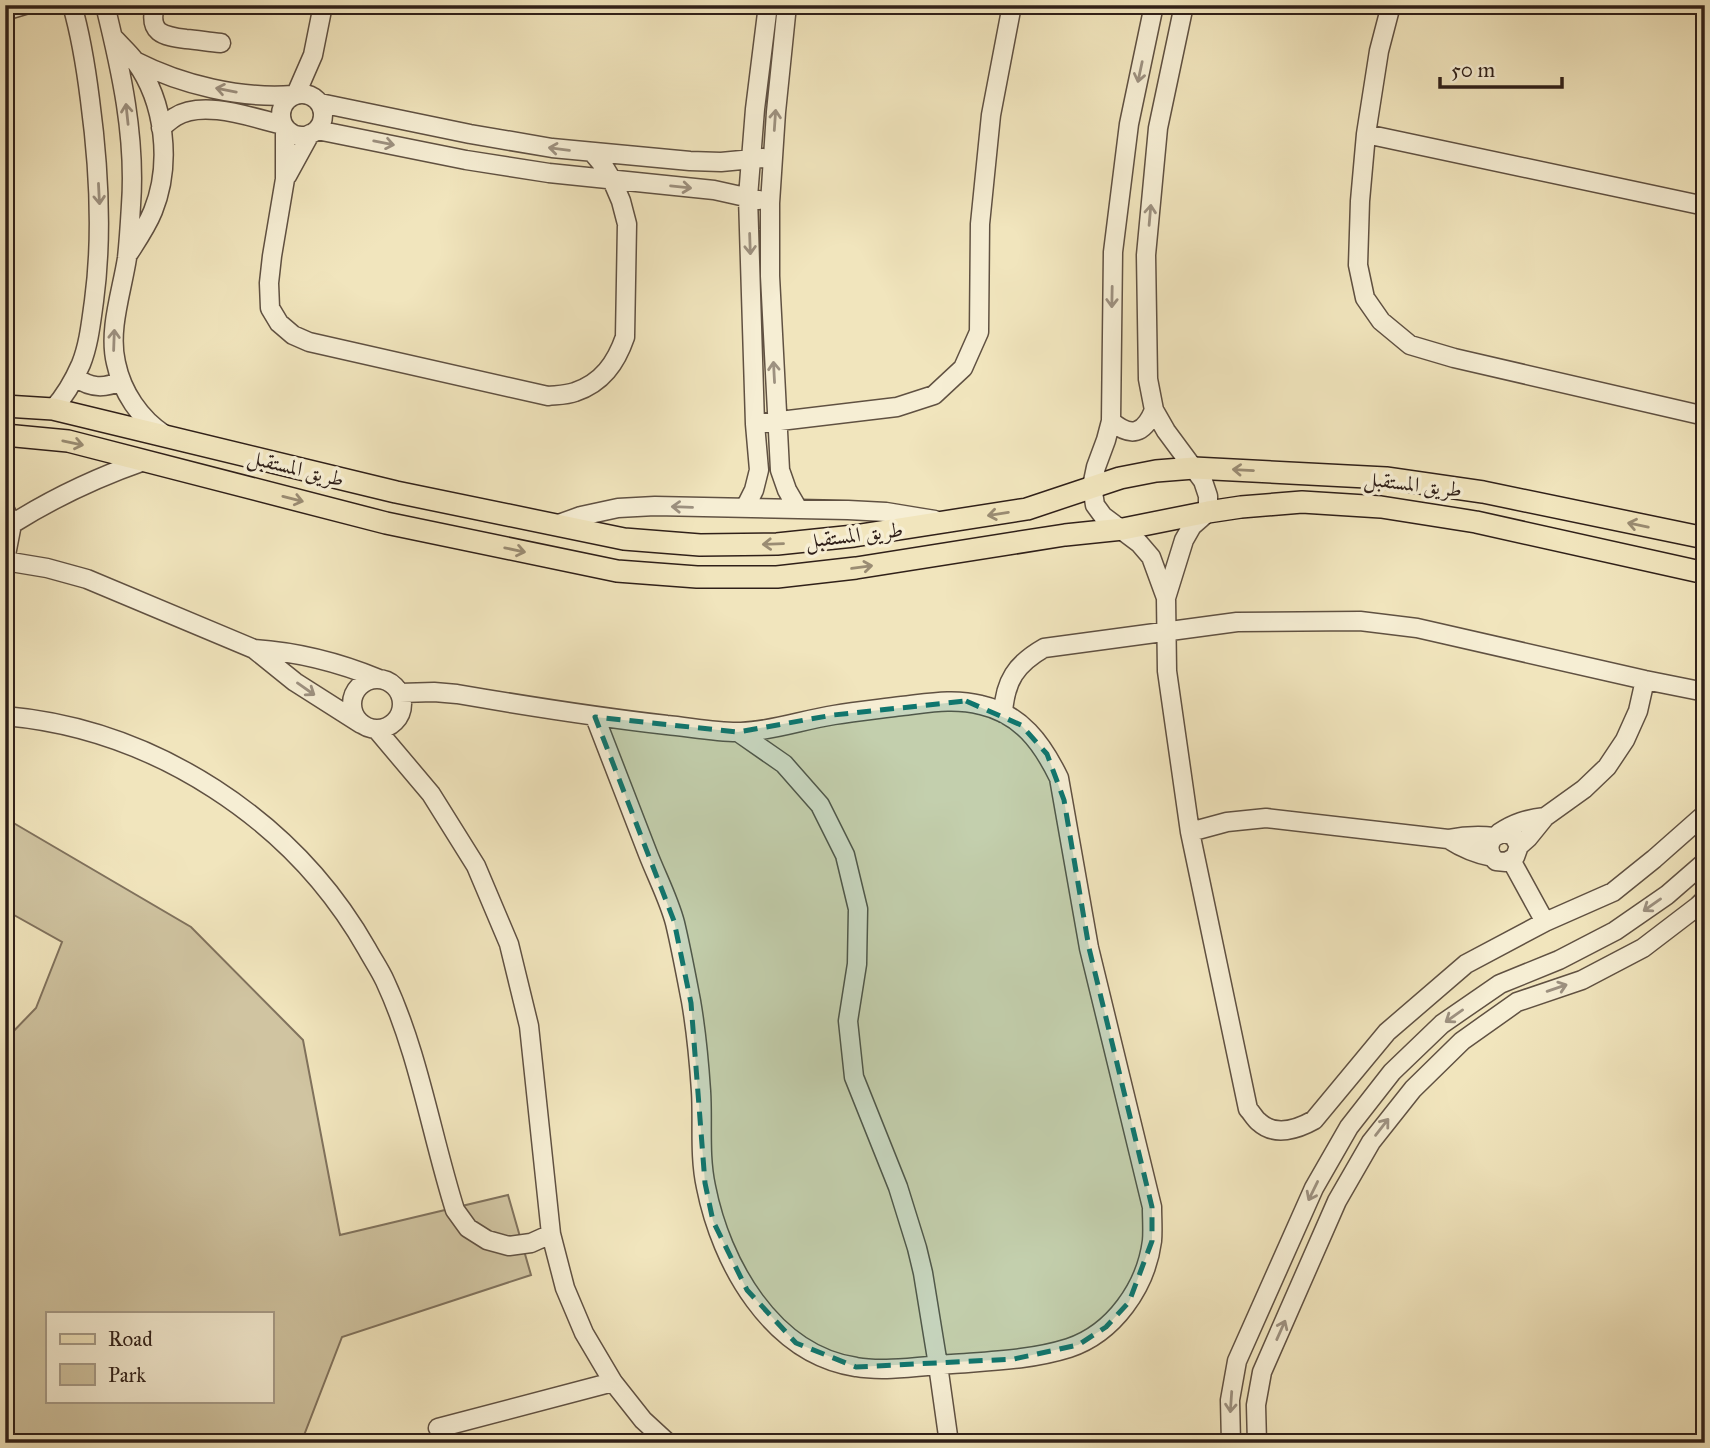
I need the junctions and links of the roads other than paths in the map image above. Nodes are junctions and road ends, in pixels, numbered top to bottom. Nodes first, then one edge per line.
1 (23, 5) edge
2 (105, 5) edge
3 (155, 5) edge
4 (323, 5) edge
5 (768, 5) edge
6 (787, 5) edge
7 (1012, 5) edge
8 (1184, 5) edge
9 (1391, 5) edge
10 (68, 6) edge
11 (5, 11) edge
12 (1150, 11) edge
13 (112, 36) junction
14 (221, 43) dead end
15 (313, 55) junction
16 (135, 61) junction
17 (295, 95) junction
18 (319, 102) junction
19 (284, 126) junction
20 (162, 128) junction
21 (314, 132) junction
22 (1366, 134) junction
23 (592, 152) junction
24 (773, 157) junction
25 (654, 158) junction
26 (751, 160) junction
27 (285, 179) junction
28 (612, 180) junction
29 (642, 183) junction
30 (748, 197) junction
31 (770, 203) junction
32 (1705, 206) edge
33 (628, 224) junction
34 (127, 256) junction
35 (75, 377) junction
36 (120, 381) junction
37 (5, 406) edge
38 (53, 409) junction
39 (1154, 410) junction
40 (1705, 416) edge
41 (1111, 421) junction
42 (777, 422) junction
43 (755, 424) junction
44 (5, 435) edge
45 (168, 437) junction
46 (144, 461) junction
47 (1194, 468) junction
48 (1291, 473) junction
49 (1092, 486) junction
50 (396, 492) junction
51 (433, 499) junction
52 (1262, 505) junction
53 (745, 508) junction
54 (798, 509) junction
55 (1027, 509) junction
56 (1208, 512) junction
57 (8, 517) edge
58 (946, 522) junction
59 (386, 523) junction
60 (556, 525) junction
61 (1123, 529) junction
62 (429, 532) junction
63 (1065, 535) junction
64 (1705, 538) edge
65 (5, 561) edge
66 (1705, 573) edge
67 (1166, 598) junction
68 (1166, 632) junction
69 (254, 649) junction
70 (379, 679) junction
71 (1645, 680) junction
72 (1705, 691) edge
73 (400, 693) junction
74 (1003, 713) junction
75 (5, 716) edge
76 (595, 717) junction
77 (369, 727) junction
78 (738, 733) junction
79 (1705, 814) edge
80 (1545, 817) junction
81 (1190, 832) junction
82 (1496, 835) junction
83 (1448, 839) junction
84 (1515, 853) junction
85 (1492, 857) junction
86 (1705, 862) edge
87 (1705, 899) edge
88 (1545, 922) junction
89 (551, 1234) junction
90 (938, 1365) junction
91 (612, 1382) junction
92 (438, 1428) dead end
93 (668, 1443) edge
94 (948, 1443) edge
95 (1231, 1443) edge
96 (1257, 1443) edge

1 - 11 street
2 - 13 street
3 - 14 street
4 - 15 street
5 - 26 street
24 -> 6 street
7 - 42 street
39 -> 8 street
9 - 22 street
10 -> 35 street
12 -> 41 street
13 - 16 street
34 -> 13 street
15 - 17 street
15 - 18 street
17 -> 16 street
16 - 20 street
17 - 18 street
17 - 19 street
18 - 21 street
23 -> 18 street
19 - 20 street
19 - 21 street
19 - 27 street
20 - 34 street
21 - 27 street
21 -> 28 street
22 - 32 street
22 - 40 street
23 - 25 street
23 - 28 street
24 - 26 street
24 - 31 street
25 - 26 street
25 - 29 street
26 - 30 street
27 - 33 street
28 - 29 street
28 - 33 street
29 -> 30 street
29 - 33 street
30 - 31 street
30 -> 43 street
42 -> 31 street
36 -> 34 street
35 - 36 street
35 - 38 street
36 - 45 street
37 - 38 main road, طريق المستقبل
38 - 45 main road, طريق المستقبل
39 - 41 street
39 - 47 street
41 - 49 street
42 - 43 street
42 - 54 street
43 - 53 street
44 -> 46 main road, طريق المستقبل
45 - 50 main road, طريق المستقبل
46 - 57 street
46 -> 59 main road, طريق المستقبل
48 -> 47 main road, طريق المستقبل
47 - 49 main road, طريق المستقبل
47 - 56 street
48 - 52 main road
64 -> 48 main road, طريق المستقبل
49 - 55 main road, طريق المستقبل
49 - 61 street
50 - 51 main road, طريق المستقبل
50 - 59 main road
51 - 60 main road, طريق المستقبل
51 - 62 main road
52 - 56 main road, طريق المستقبل
52 - 66 main road, طريق المستقبل
53 - 54 street
53 -> 60 street
54 - 58 street
55 -> 58 main road, طريق المستقبل
55 - 63 main road
56 - 61 main road, طريق المستقبل
56 - 67 street
57 - 65 street
58 -> 60 main road, طريق المستقبل
59 - 62 main road, طريق المستقبل
61 - 63 main road, طريق المستقبل
61 - 67 street
62 -> 63 main road, طريق المستقبل
65 - 69 street
67 - 68 street
68 - 71 street
68 - 74 street
68 - 81 street
69 - 70 street
69 -> 77 street
70 - 73 street
70 - 77 street
71 - 72 street
71 - 80 street
73 - 76 street
73 - 77 street
74 - 78 street
74 - 90 street
75 - 89 street
76 - 78 street
76 - 90 street
77 - 89 street
78 - 90 street
79 - 88 street
80 - 82 street
80 - 84 street
81 - 83 street
81 - 88 street
82 - 83 street
82 - 84 street
82 - 85 street
83 - 85 street
84 - 85 street
84 - 88 street
86 -> 95 street
96 -> 87 street
89 - 91 street
90 - 94 street
91 - 92 street
91 - 93 street

